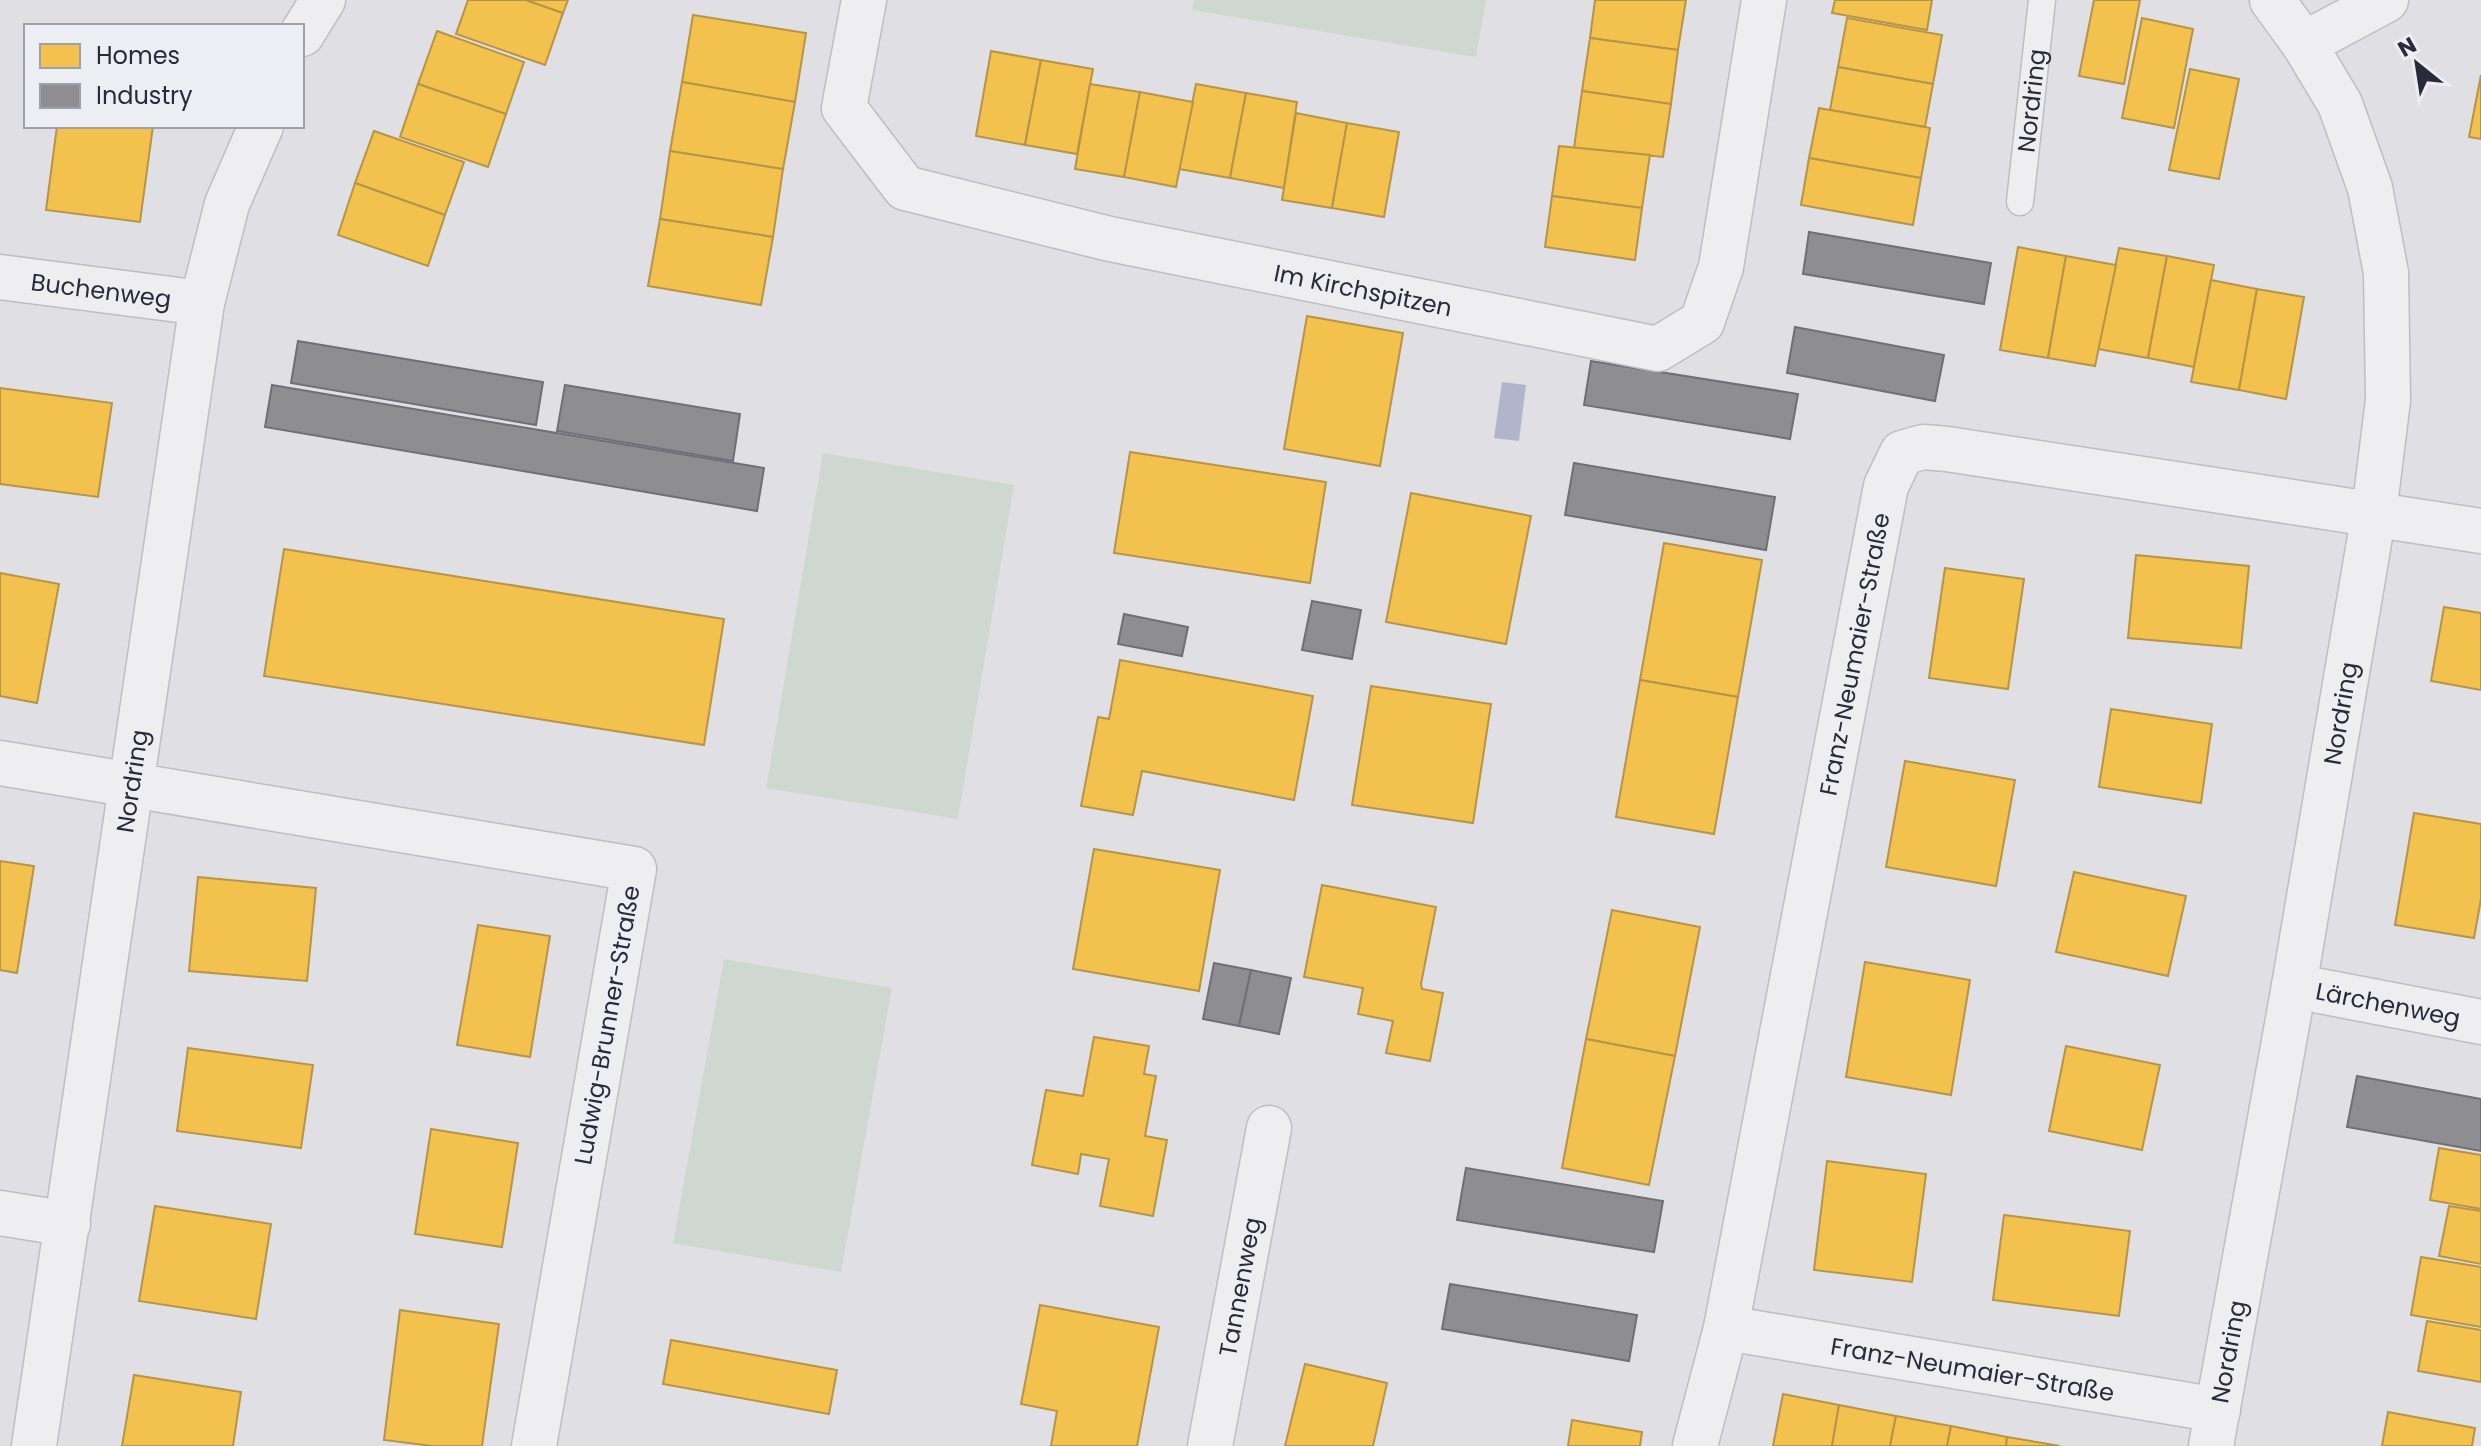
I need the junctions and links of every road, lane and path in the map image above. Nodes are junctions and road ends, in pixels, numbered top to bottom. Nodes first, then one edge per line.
1 (323, 0) edge
2 (864, 0) edge
3 (1764, 0) edge
4 (2042, 0) edge
5 (2272, 0) edge
6 (2386, 0) edge
7 (304, 31) edge
8 (2304, 44) junction
9 (260, 128) edge
10 (2020, 202) dead end
11 (0, 277) edge
12 (202, 303) junction
13 (2374, 513) junction
14 (2481, 531) edge
15 (0, 763) edge
16 (131, 787) junction
17 (2294, 986) junction
18 (2481, 1022) edge
19 (1269, 1128) dead end
20 (0, 1213) edge
21 (68, 1224) junction
22 (1726, 1328) junction
23 (2215, 1428) edge
24 (34, 1446) edge
25 (534, 1446) edge
26 (1210, 1446) edge
27 (1695, 1446) edge

1 - 7 street
2 - 3 street, Im Kirchspitzen
4 - 10 lane, Nordring
5 - 8 street, Nordring
6 - 8 street
8 - 13 street, Nordring
9 - 12 street, Nordring
11 - 12 street, Buchenweg
12 - 16 street, Nordring
13 - 14 street
13 - 17 street, Nordring
13 - 22 street, Franz-Neumaier-Straße
15 - 16 street
16 - 21 street, Nordring
16 - 25 street, Ludwig-Brunner-Straße
17 - 18 street, Lärchenweg
17 - 23 street, Nordring
19 - 26 street, Tannenweg
20 - 21 street
21 - 24 street, Nordring
22 - 23 street, Franz-Neumaier-Straße
22 - 27 street, Franz-Neumaier-Straße

